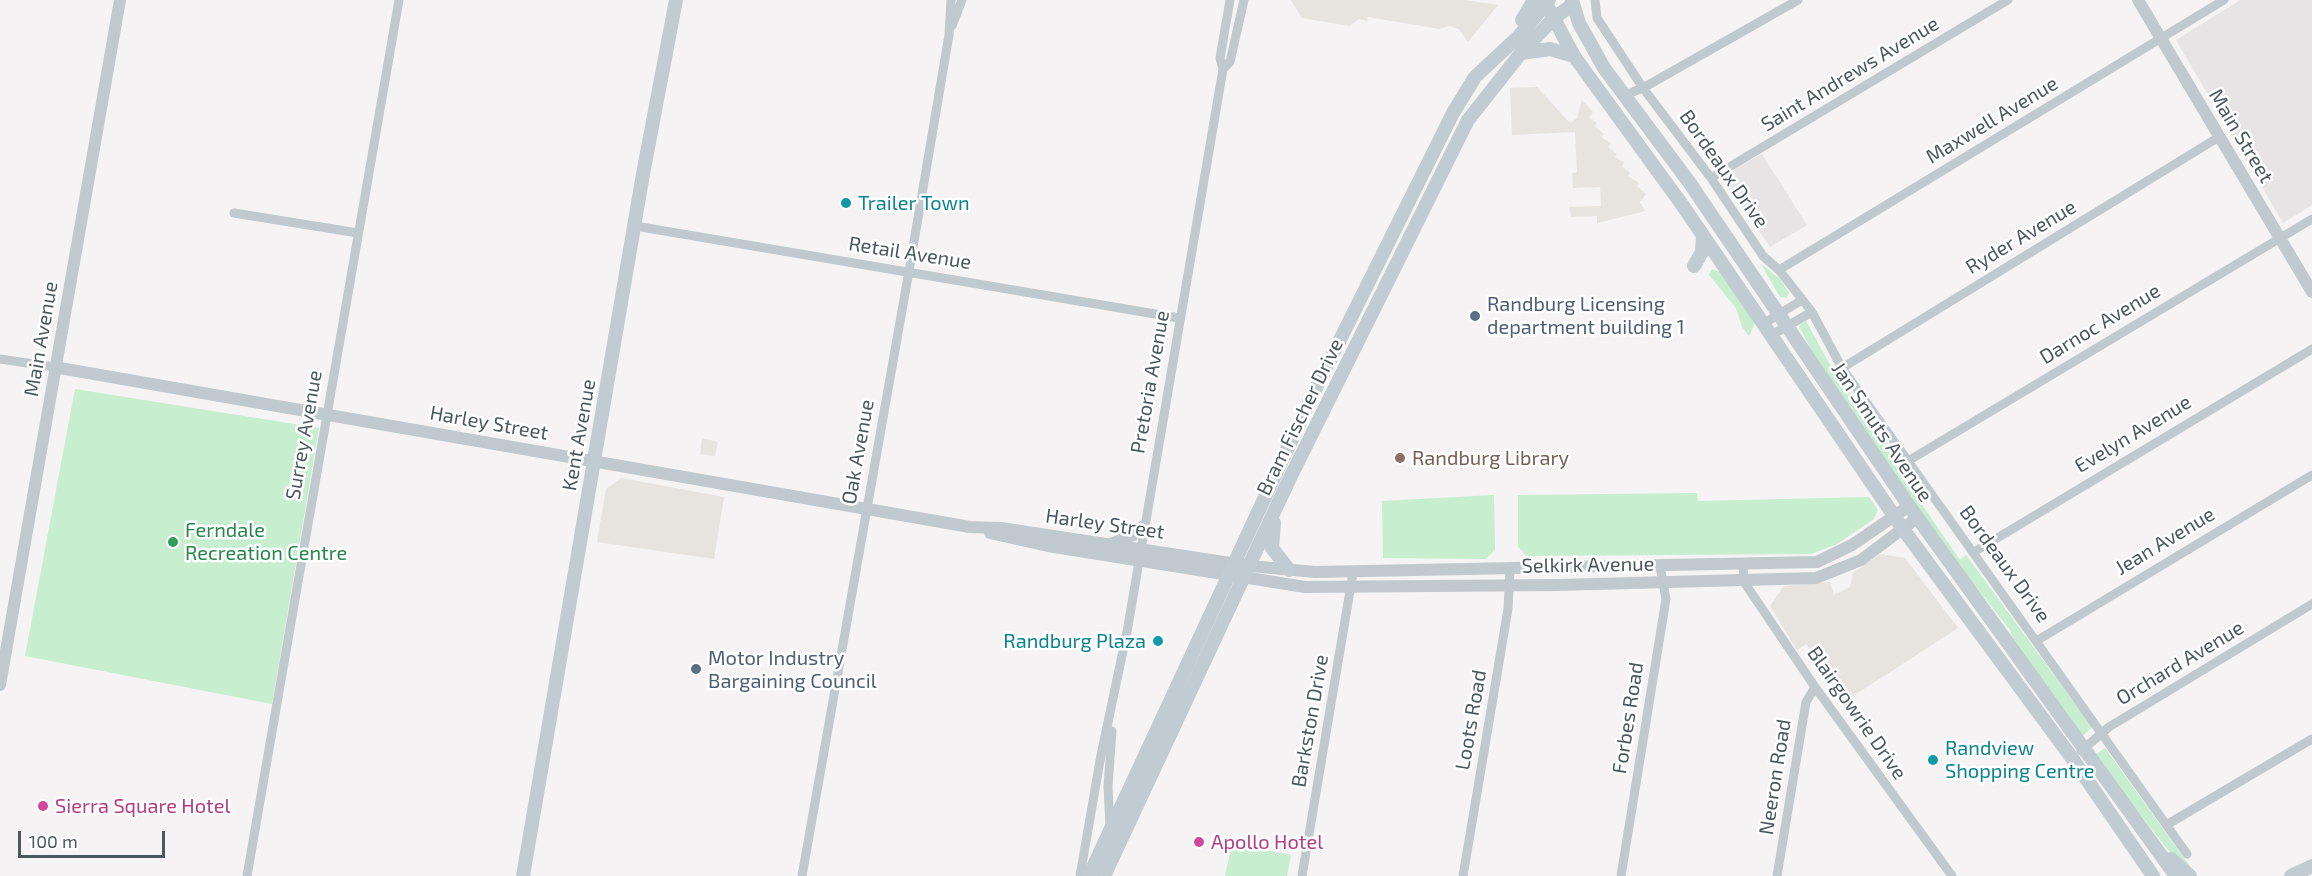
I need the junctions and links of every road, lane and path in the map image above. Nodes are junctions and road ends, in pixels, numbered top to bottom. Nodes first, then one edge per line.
1 (120, 0) edge
2 (399, 0) edge
3 (676, 0) edge
4 (951, 0) edge
5 (962, 0) edge
6 (1230, 0) edge
7 (1244, 0) edge
8 (1595, 0) edge
9 (1798, 0) edge
10 (2008, 0) edge
11 (2138, 0) edge
12 (2224, 0) edge
13 (1545, 1) edge
14 (1573, 1) edge
15 (1552, 19) junction
16 (949, 34) junction
17 (2160, 40) junction
18 (1521, 53) junction
19 (1574, 56) junction
20 (1223, 69) junction
21 (1643, 88) junction
22 (1625, 95) junction
23 (2219, 137) junction
24 (1711, 178) junction
25 (234, 213) dead end
26 (2312, 219) edge
27 (635, 226) junction
28 (358, 233) junction
29 (1702, 234) junction
30 (2279, 238) junction
31 (1694, 266) dead end
32 (1779, 270) junction
33 (909, 271) junction
34 (2312, 292) edge
35 (1802, 300) junction
36 (1812, 312) junction
37 (1780, 314) junction
38 (1179, 318) junction
39 (1788, 326) junction
40 (1767, 330) junction
41 (2312, 349) edge
42 (0, 359) edge
43 (54, 367) junction
44 (1842, 368) junction
45 (326, 414) junction
46 (595, 461) junction
47 (1908, 461) junction
48 (2312, 475) edge
49 (1909, 506) junction
50 (866, 509) junction
51 (1277, 510) junction
52 (1895, 515) junction
53 (1917, 518) junction
54 (1144, 526) junction
55 (970, 527) junction
56 (1903, 529) junction
57 (1109, 544) junction
58 (1974, 552) junction
59 (1139, 555) junction
60 (1234, 563) junction
61 (1250, 566) junction
62 (1660, 566) junction
63 (1743, 566) junction
64 (1289, 570) junction
65 (1510, 570) junction
66 (1353, 573) junction
67 (1228, 576) junction
68 (1243, 579) junction
69 (1744, 582) junction
70 (1663, 583) junction
71 (1510, 585) junction
72 (1352, 588) junction
73 (2312, 604) edge
74 (2038, 640) junction
75 (0, 685) edge
76 (1815, 687) junction
77 (1114, 701) junction
78 (2103, 733) junction
79 (2312, 739) edge
80 (2084, 749) junction
81 (2072, 758) junction
82 (2168, 824) junction
83 (1110, 831) junction
84 (2147, 837) junction
85 (1113, 854) junction
86 (2187, 854) dead end
87 (2312, 866) edge
88 (247, 876) edge
89 (523, 876) edge
90 (802, 876) edge
91 (1080, 876) edge
92 (1089, 876) edge
93 (1104, 876) edge
94 (1302, 876) edge
95 (1463, 876) edge
96 (1621, 876) edge
97 (1777, 876) edge
98 (1952, 876) edge
99 (2153, 876) edge
100 (2175, 876) edge
101 (2190, 876) edge
102 (2291, 876) edge

1 - 43 street, Main Avenue
2 - 28 street, Surrey Avenue
3 - 27 main road, Kent Avenue
4 - 16 street, Oak Avenue
5 - 16 street, Oak Avenue
6 - 20 street, Pretoria Avenue
7 - 20 street, Pretoria Avenue
8 - 21 street, Bordeaux Drive
9 - 21 street
10 - 24 street, Saint Andrews Avenue
11 - 17 street, Main Street
12 - 17 street, Maxwell Avenue
13 - 15 main road, Jan Smuts Avenue
13 - 60 main road, Bram Fischer Drive
14 - 15 main road, Bram Fischer Drive
14 - 22 main road, Jan Smuts Avenue
15 - 18 main road, Bram Fischer Drive
15 - 19 main road, Jan Smuts Avenue
16 - 33 street, Oak Avenue
17 - 23 street, Main Street
17 - 32 street, Maxwell Avenue
18 - 19 main road
18 - 51 main road, Bram Fischer Drive
19 - 29 main road, Jan Smuts Avenue
20 - 38 street, Pretoria Avenue
21 - 22 street
21 - 24 street, Bordeaux Drive
22 - 37 main road, Jan Smuts Avenue
23 - 30 street, Main Street
23 - 44 street, Ryder Avenue
24 - 32 street, Bordeaux Drive
25 - 28 street
26 - 30 street, Darnoc Avenue
27 - 33 street, Retail Avenue
27 - 46 main road, Kent Avenue
28 - 45 street, Surrey Avenue
29 - 31 main road
29 - 40 main road, Jan Smuts Avenue
30 - 34 street, Main Street
30 - 47 street, Darnoc Avenue
32 - 35 street, Bordeaux Drive
33 - 38 street, Retail Avenue
33 - 50 street, Oak Avenue
35 - 36 street, Bordeaux Drive
35 - 37 street
36 - 39 street
36 - 44 street, Bordeaux Drive
37 - 39 main road, Jan Smuts Avenue
37 - 40 street
38 - 54 street, Pretoria Avenue
39 - 40 street
39 - 49 main road, Jan Smuts Avenue
40 - 52 main road, Jan Smuts Avenue
41 - 58 street, Evelyn Avenue
42 - 43 street, Harley Street
43 - 45 street, Harley Street
43 - 75 street, Main Avenue
44 - 47 street, Bordeaux Drive
45 - 46 street, Harley Street
45 - 88 street, Surrey Avenue
46 - 50 street, Harley Street
46 - 89 main road, Kent Avenue
47 - 58 street, Bordeaux Drive
48 - 74 street, Jean Avenue
49 - 52 street, Selkirk Avenue
49 - 53 main road, Jan Smuts Avenue
50 - 55 street, Harley Street
50 - 90 street, Oak Avenue
51 - 61 main road, Bram Fischer Drive
51 - 64 main road
52 - 56 main road, Jan Smuts Avenue
52 - 63 street, Selkirk Avenue
53 - 56 street, Selkirk Avenue
53 - 80 main road, Jan Smuts Avenue
54 - 57 street
54 - 59 street, Pretoria Avenue
55 - 57 street, Harley Street
55 - 59 street, Harley Street
56 - 69 street, Selkirk Avenue
56 - 81 main road, Jan Smuts Avenue
57 - 59 street, Harley Street
58 - 74 street, Bordeaux Drive
59 - 60 street, Harley Street
59 - 67 street, Harley Street
59 - 77 street, Pretoria Avenue
60 - 61 street, Harley Street
60 - 67 main road, Bram Fischer Drive
61 - 64 street, Selkirk Avenue
61 - 68 main road, Bram Fischer Drive
62 - 63 street, Selkirk Avenue
62 - 65 street, Selkirk Avenue
62 - 70 street, Forbes Road
63 - 69 street
64 - 66 street, Selkirk Avenue
65 - 66 street, Selkirk Avenue
65 - 71 street, Loots Road
66 - 72 street, Barkston Drive
67 - 68 street, Harley Street
67 - 83 main road, Bram Fischer Drive
68 - 72 street, Selkirk Avenue
68 - 85 main road, Bram Fischer Drive
69 - 70 street, Selkirk Avenue
69 - 76 street, Blairgowrie Drive
70 - 71 street, Selkirk Avenue
70 - 96 street, Forbes Road
71 - 72 street, Selkirk Avenue
71 - 95 street, Loots Road
72 - 94 street, Barkston Drive
73 - 78 street, Orchard Avenue
74 - 78 street, Bordeaux Drive
76 - 97 street, Neeron Road
76 - 98 street, Blairgowrie Drive
77 - 83 street, Pretoria Avenue
77 - 91 street, Pretoria Avenue
78 - 80 street, Orchard Avenue
78 - 82 street, Bordeaux Drive
79 - 82 street
80 - 81 street, Orchard Avenue
80 - 84 main road, Jan Smuts Avenue
81 - 99 main road, Jan Smuts Avenue
82 - 86 street, Bordeaux Drive
83 - 85 street, Pretoria Avenue
83 - 92 main road, Bram Fischer Drive
84 - 100 main road, Jan Smuts Avenue
84 - 101 main road
85 - 93 main road, Bram Fischer Drive
87 - 102 main road

